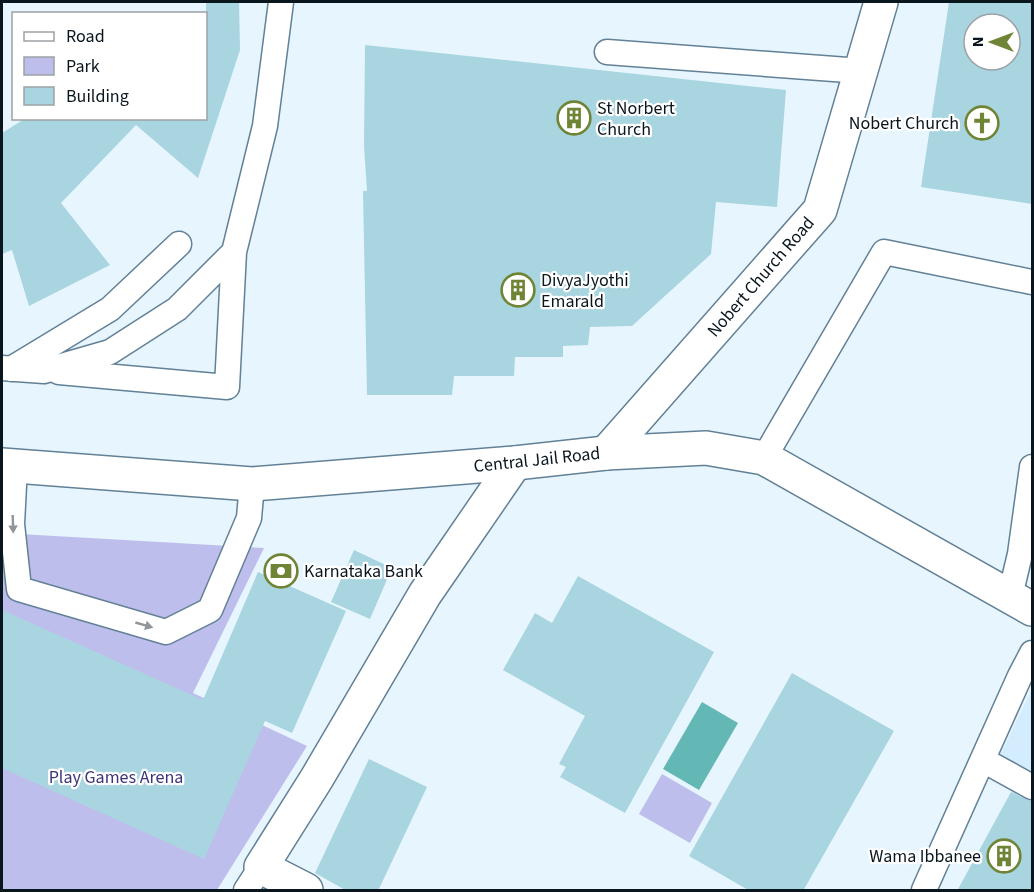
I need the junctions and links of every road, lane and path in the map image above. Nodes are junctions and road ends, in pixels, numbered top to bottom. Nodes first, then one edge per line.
1 (281, 2) edge
2 (881, 2) edge
3 (607, 52) dead end
4 (861, 71) junction
5 (179, 244) dead end
6 (234, 252) junction
7 (1032, 282) edge
8 (6, 368) edge
9 (44, 371) junction
10 (606, 453) junction
11 (764, 458) junction
12 (515, 463) junction
13 (8, 466) edge
14 (1032, 467) edge
15 (252, 484) junction
16 (1021, 603) edge
17 (1032, 652) edge
18 (982, 760) junction
19 (1032, 787) edge
20 (254, 879) edge
21 (306, 891) edge
22 (924, 891) edge

1 - 6 lane
2 - 4 street, Nobert Church Road
3 - 4 lane
4 - 10 street, Nobert Church Road
5 - 8 lane
6 - 9 lane
6 - 9 lane
7 - 11 lane
8 - 9 lane
10 - 11 street, Central Jail Road
10 - 12 street, Central Jail Road
11 - 16 street, Central Jail Road
12 - 15 street, Central Jail Road
12 - 20 street
13 - 15 street, Central Jail Road
13 -> 15 lane
14 - 16 lane
17 - 18 lane
18 - 19 lane
18 - 22 lane
20 - 21 street

